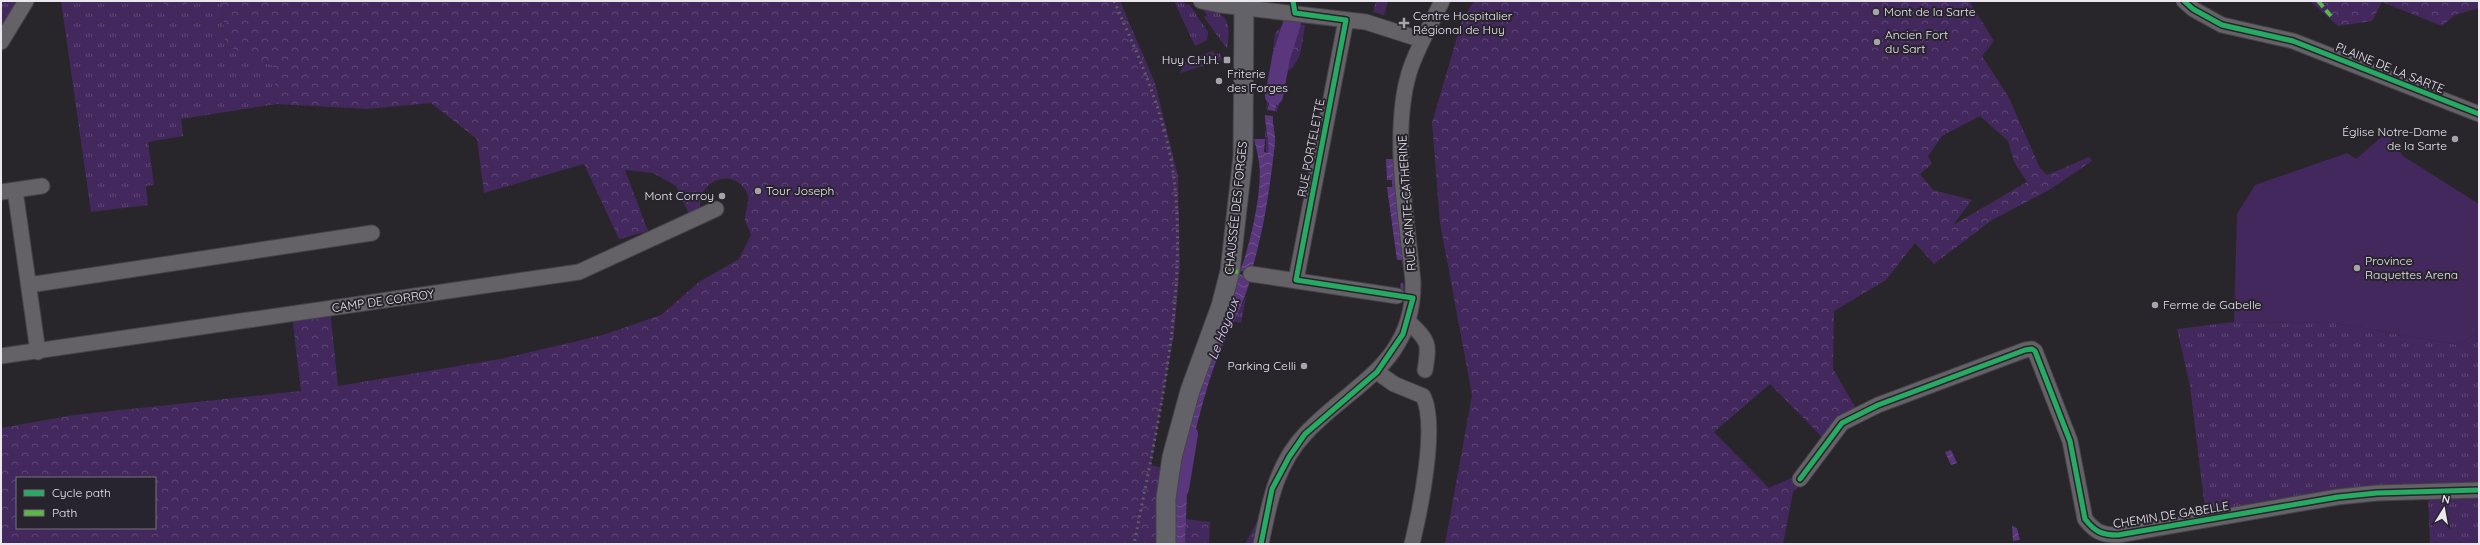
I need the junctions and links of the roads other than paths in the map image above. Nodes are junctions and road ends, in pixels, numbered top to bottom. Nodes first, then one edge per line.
1 (26, 1) edge
2 (1201, 1) edge
3 (1442, 1) edge
4 (2184, 1) edge
5 (1233, 4) edge
6 (1294, 7) edge
7 (1346, 20) junction
8 (1422, 40) junction
9 (1, 42) edge
10 (2479, 114) edge
11 (42, 186) dead end
12 (8, 191) edge
13 (716, 208) dead end
14 (372, 233) dead end
15 (1251, 274) dead end
16 (1296, 280) junction
17 (30, 285) junction
18 (1397, 296) dead end
19 (1408, 321) junction
20 (38, 352) junction
21 (1, 356) edge
22 (1425, 370) dead end
23 (1377, 372) junction
24 (1800, 479) dead end
25 (2479, 490) edge
26 (1166, 544) edge
27 (1261, 544) edge
28 (1412, 544) edge

1 - 9 street
2 - 5 street
3 - 8 street, RUE SAINTE-CATHERINE
4 - 10 street, PLAINE DE LA SARTE
5 - 6 street
5 - 26 main road, CHAUSSÉE DES FORGES
6 - 7 street
7 - 8 street
7 - 16 street, RUE PORTELETTE
8 - 19 street, RUE SAINTE-CATHERINE
11 - 12 street
12 - 17 street
13 - 20 street, CAMP DE CORROY
14 - 17 street
15 - 16 street
16 - 18 street
17 - 20 street
19 - 22 street
19 - 23 street, RUE SAINTE-CATHERINE
20 - 21 street, CAMP DE CORROY
23 - 27 street, RUE SAINTE-CATHERINE
23 - 28 street
24 - 25 street, CHEMIN DE GABELLE

